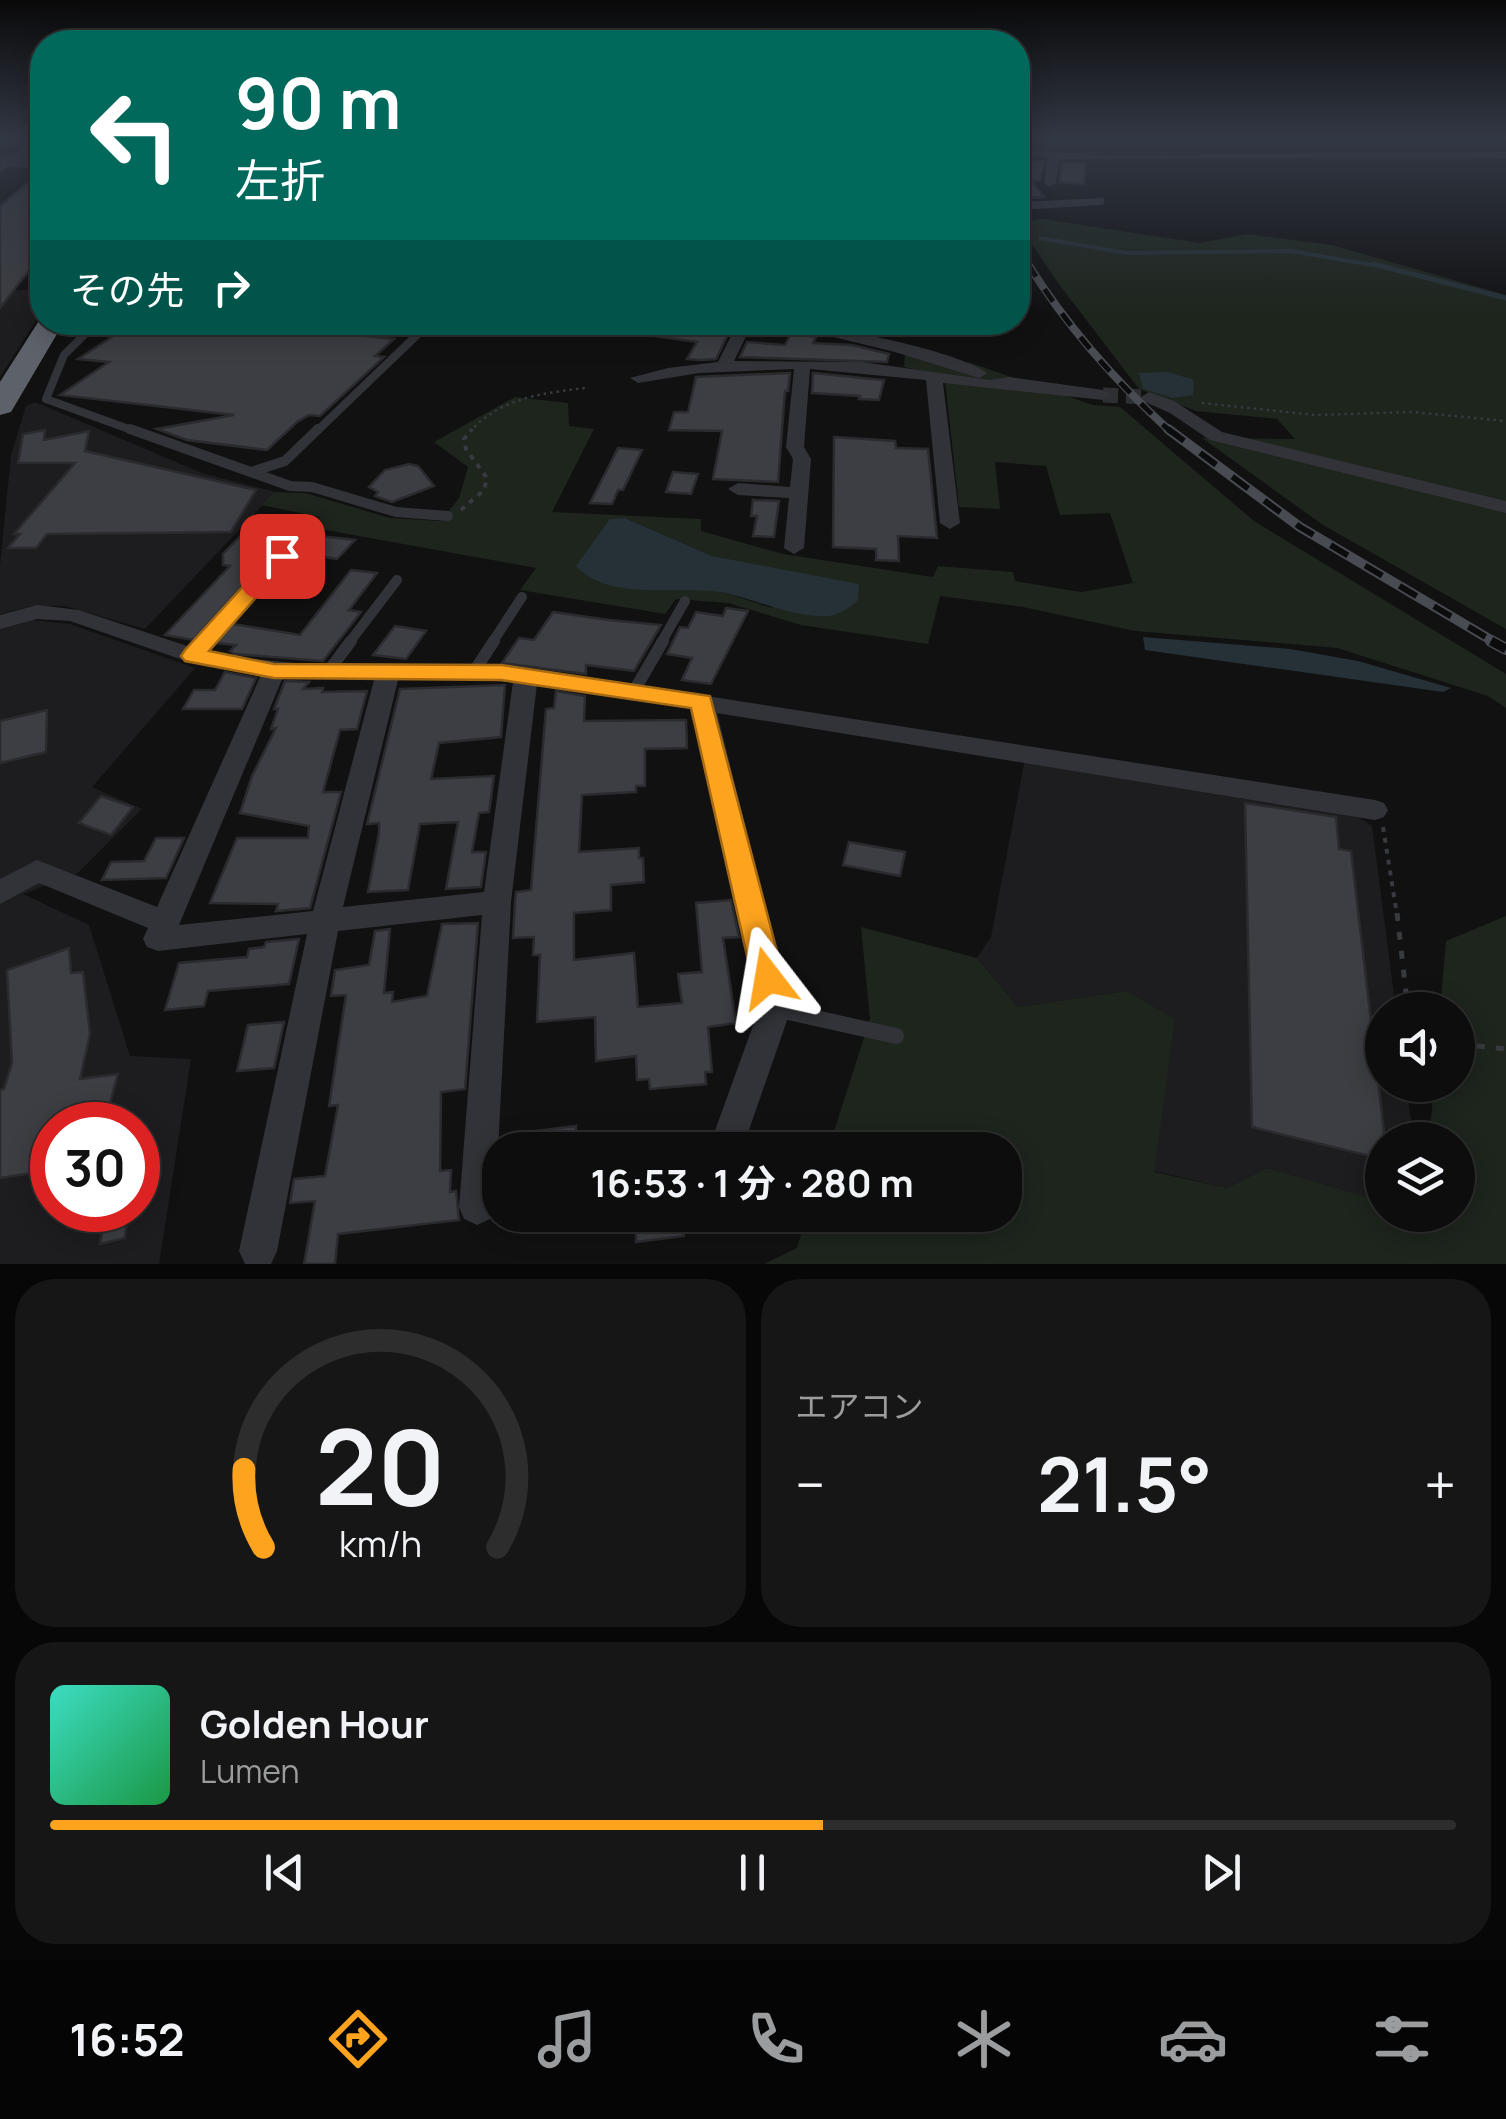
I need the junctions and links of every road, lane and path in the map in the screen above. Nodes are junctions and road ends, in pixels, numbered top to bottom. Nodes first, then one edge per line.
1 (1100, 201) dead end
2 (1030, 205) edge
3 (42, 335) edge
4 (77, 335) edge
5 (417, 335) edge
6 (739, 335) edge
7 (840, 335) edge
8 (802, 366) junction
9 (722, 369) junction
10 (934, 376) junction
11 (638, 378) dead end
12 (1022, 384) junction
13 (586, 388) dead end
14 (4, 393) edge
15 (1103, 395) tunnel mouth
16 (1159, 400) joint
17 (1506, 421) edge
18 (250, 473) junction
19 (738, 489) dead end
20 (799, 493) junction
21 (1506, 506) edge
22 (448, 516) joint
23 (950, 523) dead end
24 (304, 531) dead end
25 (794, 548) dead end
26 (397, 580) dead end
27 (522, 597) dead end
28 (685, 601) dead end
29 (0, 622) edge
30 (193, 656) junction
31 (475, 670) junction
32 (274, 671) junction
33 (326, 674) junction
34 (388, 674) junction
35 (526, 675) junction
36 (634, 691) junction
37 (702, 702) junction
38 (1376, 810) joint
39 (0, 894) edge
40 (497, 902) junction
41 (326, 920) junction
42 (166, 923) junction
43 (1406, 992) edge
44 (776, 1009) junction
45 (896, 1036) dead end
46 (1475, 1046) edge
47 (1506, 1049) edge
48 (732, 1132) edge
49 (478, 1207) dead end
50 (258, 1251) dead end

1 - 2 street
3 - 14 highway
4 - 18 lane
5 - 18 lane
6 - 9 street
7 - 12 street
8 - 9 street
8 - 10 street
8 - 20 street
9 - 11 street
10 - 12 street
10 - 23 street
12 - 15 street
13 - 22 path
16 - 17 path
16 - 21 street
18 - 22 lane
19 - 20 street
20 - 25 street
24 - 30 lane
26 - 33 lane
27 - 31 lane
28 - 36 lane
29 - 30 street
30 - 32 street
31 - 34 street
31 - 35 street
32 - 33 street
32 - 42 street
33 - 34 street
34 - 41 street
35 - 36 street
35 - 40 street
36 - 37 street
37 - 38 street
37 - 44 street
38 - 43 path
39 - 42 street
40 - 41 street
40 - 49 street
41 - 42 street
41 - 50 street
44 - 45 lane
44 - 48 street
46 - 47 path

